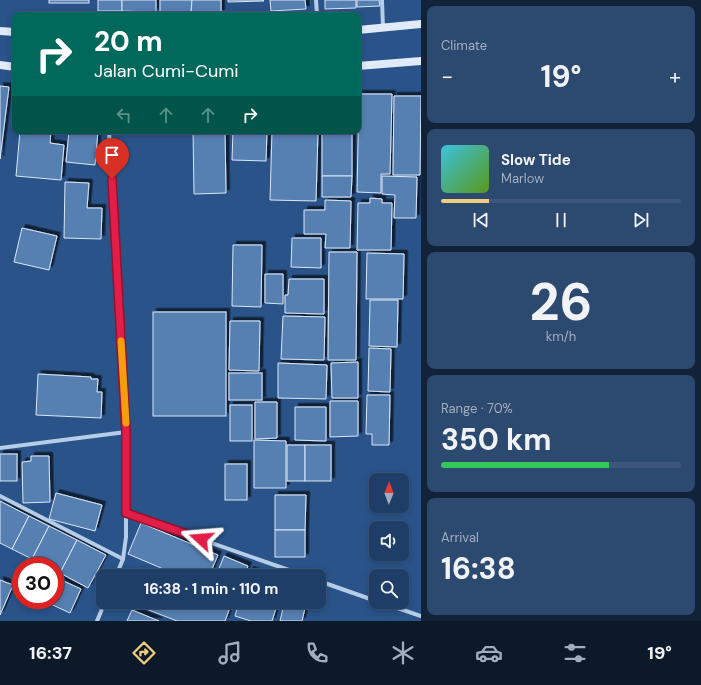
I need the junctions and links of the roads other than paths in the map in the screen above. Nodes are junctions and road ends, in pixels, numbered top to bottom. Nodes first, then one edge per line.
1 (316, 0) edge
2 (382, 0) edge
3 (317, 12) edge
4 (421, 24) edge
5 (383, 28) junction
6 (361, 30) edge
7 (0, 31) edge
8 (12, 32) edge
9 (421, 61) edge
10 (0, 65) edge
11 (361, 66) edge
12 (12, 67) edge
13 (110, 134) edge
14 (126, 432) junction
15 (0, 448) edge
16 (0, 496) edge
17 (126, 513) junction
18 (123, 559) junction
19 (119, 569) edge
20 (286, 569) edge
21 (326, 583) edge
22 (369, 599) edge
23 (102, 609) edge
24 (400, 609) edge
25 (421, 616) edge
26 (97, 621) edge

1 - 3 street
2 - 5 street
4 - 5 street
5 - 6 street
7 - 8 street
9 - 11 street
10 - 12 street
13 - 14 street
14 - 15 street
14 - 17 street
16 - 18 street
17 - 18 street
17 - 20 street
18 - 19 street
21 - 22 street
23 - 26 street
24 - 25 street

